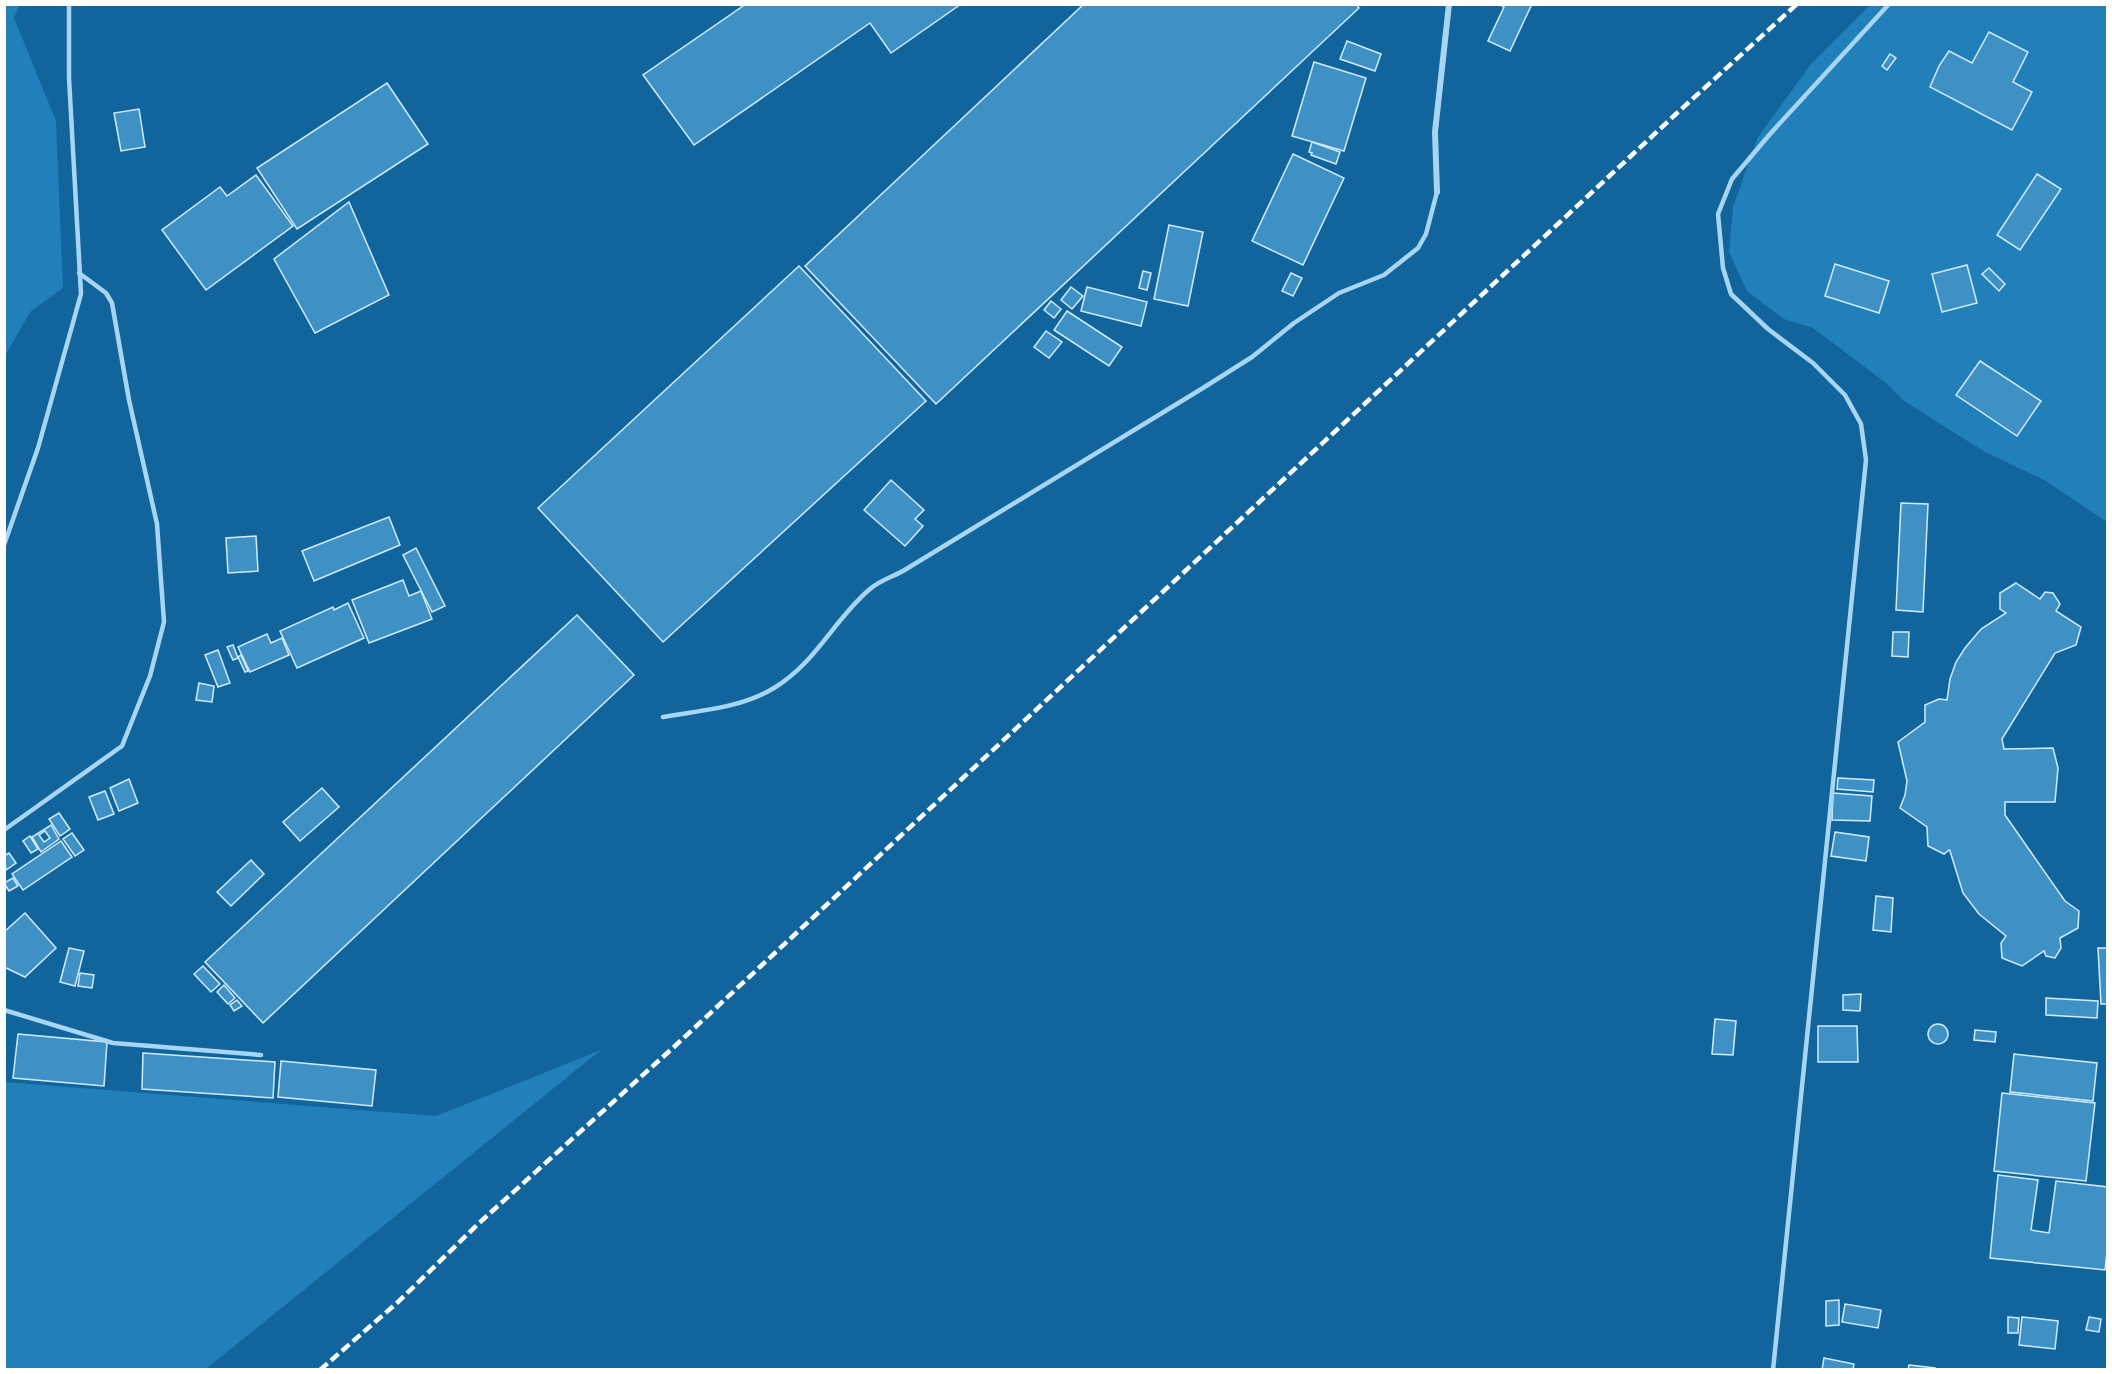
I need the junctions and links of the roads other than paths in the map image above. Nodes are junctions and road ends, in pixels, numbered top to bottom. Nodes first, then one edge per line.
1 (69, 4) edge
2 (1449, 4) edge
3 (1889, 4) edge
4 (1437, 192) joint
5 (79, 273) junction
6 (4, 545) edge
7 (663, 717) dead end
8 (4, 830) edge
9 (4, 1010) edge
10 (261, 1056) dead end
11 (1773, 1370) edge

1 - 5 lane
2 - 4 street
3 - 11 lane
4 - 7 lane
5 - 6 lane
5 - 8 lane
9 - 10 lane

